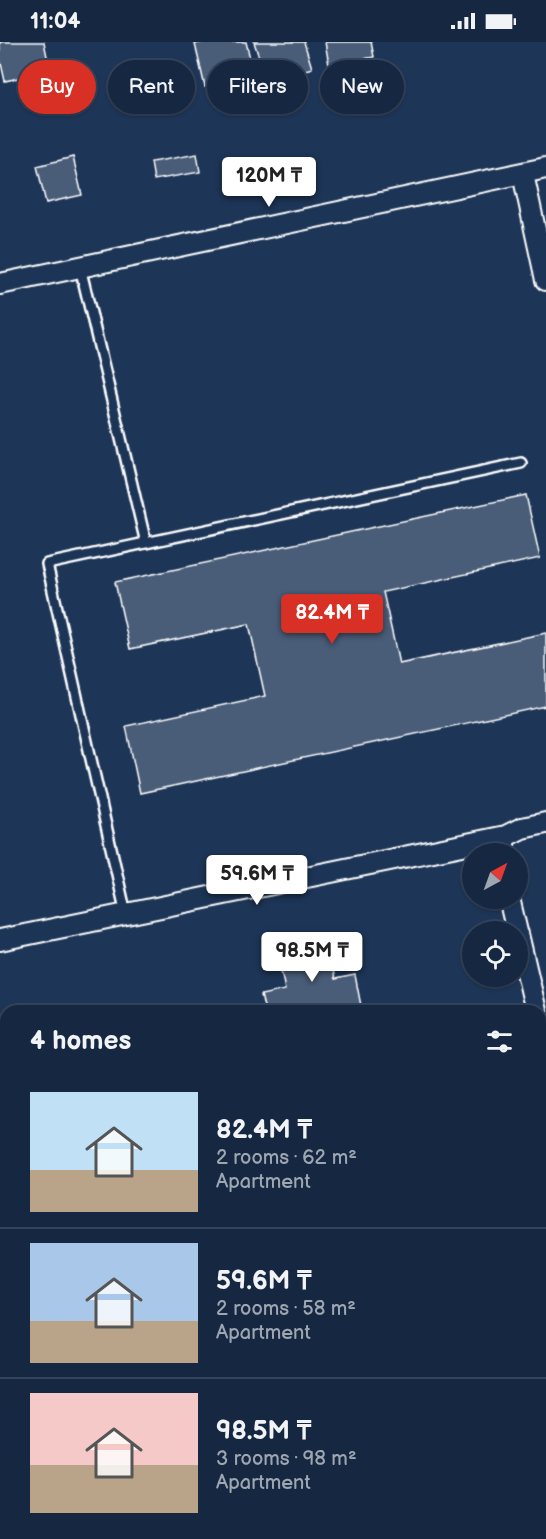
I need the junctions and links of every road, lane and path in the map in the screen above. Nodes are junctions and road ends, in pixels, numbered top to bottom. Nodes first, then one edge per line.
1 (546, 168) edge
2 (523, 174) junction
3 (80, 267) junction
4 (546, 280) edge
5 (0, 284) edge
6 (521, 463) dead end
7 (146, 543) junction
8 (546, 823) edge
9 (506, 843) edge
10 (462, 853) edge
11 (126, 914) junction
12 (0, 940) edge
13 (528, 978) edge
14 (535, 1005) edge

1 - 2 street
2 - 3 street
2 - 4 street
3 - 5 street
3 - 7 lane
6 - 7 lane
7 - 11 lane
8 - 9 street
10 - 11 street
11 - 12 street
13 - 14 street

